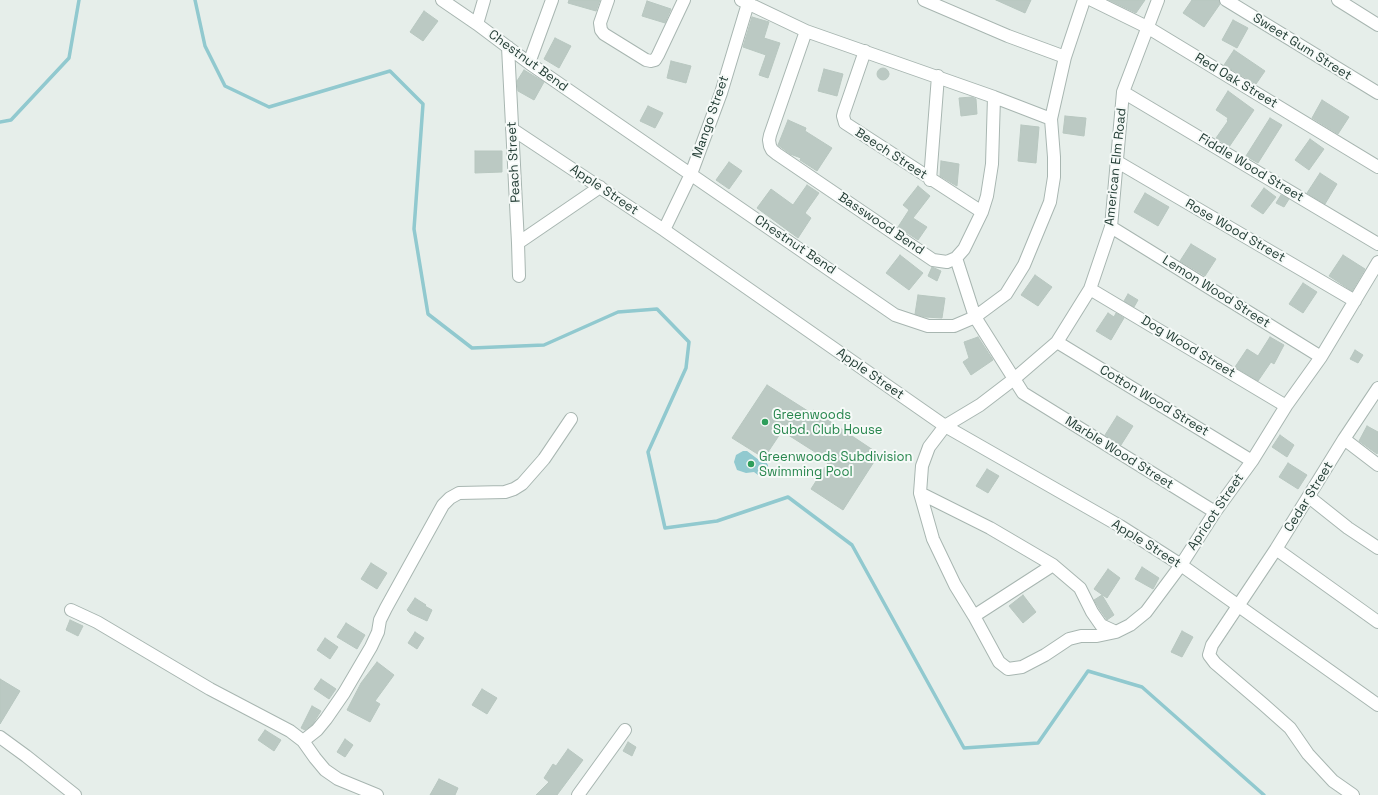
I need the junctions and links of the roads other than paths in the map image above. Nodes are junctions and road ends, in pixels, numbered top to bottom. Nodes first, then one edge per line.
1 (442, 0) edge
2 (484, 0) edge
3 (552, 0) edge
4 (608, 0) edge
5 (684, 0) edge
6 (924, 0) edge
7 (1084, 0) edge
8 (1092, 0) edge
9 (1158, 0) edge
10 (1226, 0) edge
11 (1338, 0) edge
12 (746, 1) edge
13 (477, 24) junction
14 (1378, 25) edge
15 (1147, 27) junction
16 (806, 31) junction
17 (508, 47) junction
18 (865, 51) junction
19 (1065, 56) junction
20 (530, 63) junction
21 (938, 76) junction
22 (1123, 92) junction
23 (1378, 93) edge
24 (994, 97) junction
25 (1051, 119) junction
26 (512, 129) junction
27 (1116, 161) junction
28 (1378, 167) edge
29 (691, 174) junction
30 (930, 180) junction
31 (600, 188) junction
32 (982, 212) junction
33 (1111, 227) junction
34 (664, 230) junction
35 (518, 242) junction
36 (1378, 244) edge
37 (956, 258) junction
38 (1378, 262) edge
39 (518, 276) dead end
40 (1090, 289) junction
41 (1355, 301) junction
42 (975, 317) junction
43 (1057, 342) junction
44 (1321, 357) junction
45 (1014, 379) junction
46 (1378, 388) edge
47 (1286, 406) junction
48 (571, 419) dead end
49 (944, 426) junction
50 (1344, 439) junction
51 (1252, 461) junction
52 (1378, 465) edge
53 (920, 493) junction
54 (1309, 497) junction
55 (1215, 512) junction
56 (1378, 548) edge
57 (1276, 549) junction
58 (1053, 565) junction
59 (1181, 565) junction
60 (1238, 605) junction
61 (71, 610) dead end
62 (974, 616) junction
63 (1378, 622) edge
64 (1116, 632) junction
65 (1378, 705) edge
66 (625, 730) dead end
67 (0, 737) edge
68 (303, 741) junction
69 (75, 795) edge
70 (377, 795) edge
71 (578, 795) edge
72 (1353, 795) edge

1 - 13 street, Chestnut Bend
2 - 13 street
3 - 20 street
4 - 5 street
6 - 19 street
7 - 19 street, Chestnut Bend
8 - 15 street, Red Oak Street
9 - 15 street, American Elm Road
10 - 23 street, Sweet Gum Street
11 - 14 street
12 - 16 street
12 - 29 street, Mango Street
13 - 17 street, Chestnut Bend
15 - 22 street, American Elm Road
15 - 28 street, Red Oak Street
16 - 18 street
16 - 37 street, Basswood Bend
17 - 20 street, Chestnut Bend
17 - 26 street, Peach Street
18 - 21 street
18 - 30 street, Beech Street
19 - 25 street, Chestnut Bend
20 - 29 street, Chestnut Bend
21 - 24 street
21 - 30 street
22 - 27 street, American Elm Road
22 - 36 street, Fiddle Wood Street
24 - 25 street
24 - 32 street
25 - 42 street, Chestnut Bend
26 - 31 street, Apple Street
26 - 35 street, Peach Street
27 - 33 street, American Elm Road
27 - 41 street, Rose Wood Street
29 - 34 street, Mango Street
29 - 42 street, Chestnut Bend
30 - 32 street, Beech Street
31 - 34 street, Apple Street
31 - 35 street
32 - 37 street
33 - 40 street, American Elm Road
33 - 44 street, Lemon Wood Street
34 - 49 street, Apple Street
35 - 39 street, Peach Street
37 - 42 street
38 - 41 street, Apricot Street
40 - 43 street, American Elm Road
40 - 47 street, Dog Wood Street
41 - 44 street, Apricot Street
42 - 45 street
43 - 45 street, American Elm Road
43 - 51 street, Cotton Wood Street
44 - 47 street, Apricot Street
45 - 49 street
45 - 55 street, Marble Wood Street
46 - 50 street, Cedar Street
47 - 51 street, Apricot Street
48 - 68 street
49 - 53 street
49 - 59 street, Apple Street
50 - 52 street
50 - 54 street, Cedar Street
51 - 55 street, Apricot Street
53 - 58 street
53 - 62 street, Apricot Street
54 - 56 street
54 - 57 street, Cedar Street
55 - 59 street, Apricot Street
57 - 60 street, Cedar Street
57 - 63 street
58 - 62 street
58 - 64 street
59 - 60 street, Apple Street
59 - 64 street, Apricot Street
60 - 65 street, Apple Street
60 - 72 street, Cedar Street
61 - 68 street
62 - 64 street, Apricot Street
66 - 71 street
67 - 69 street
68 - 70 street

